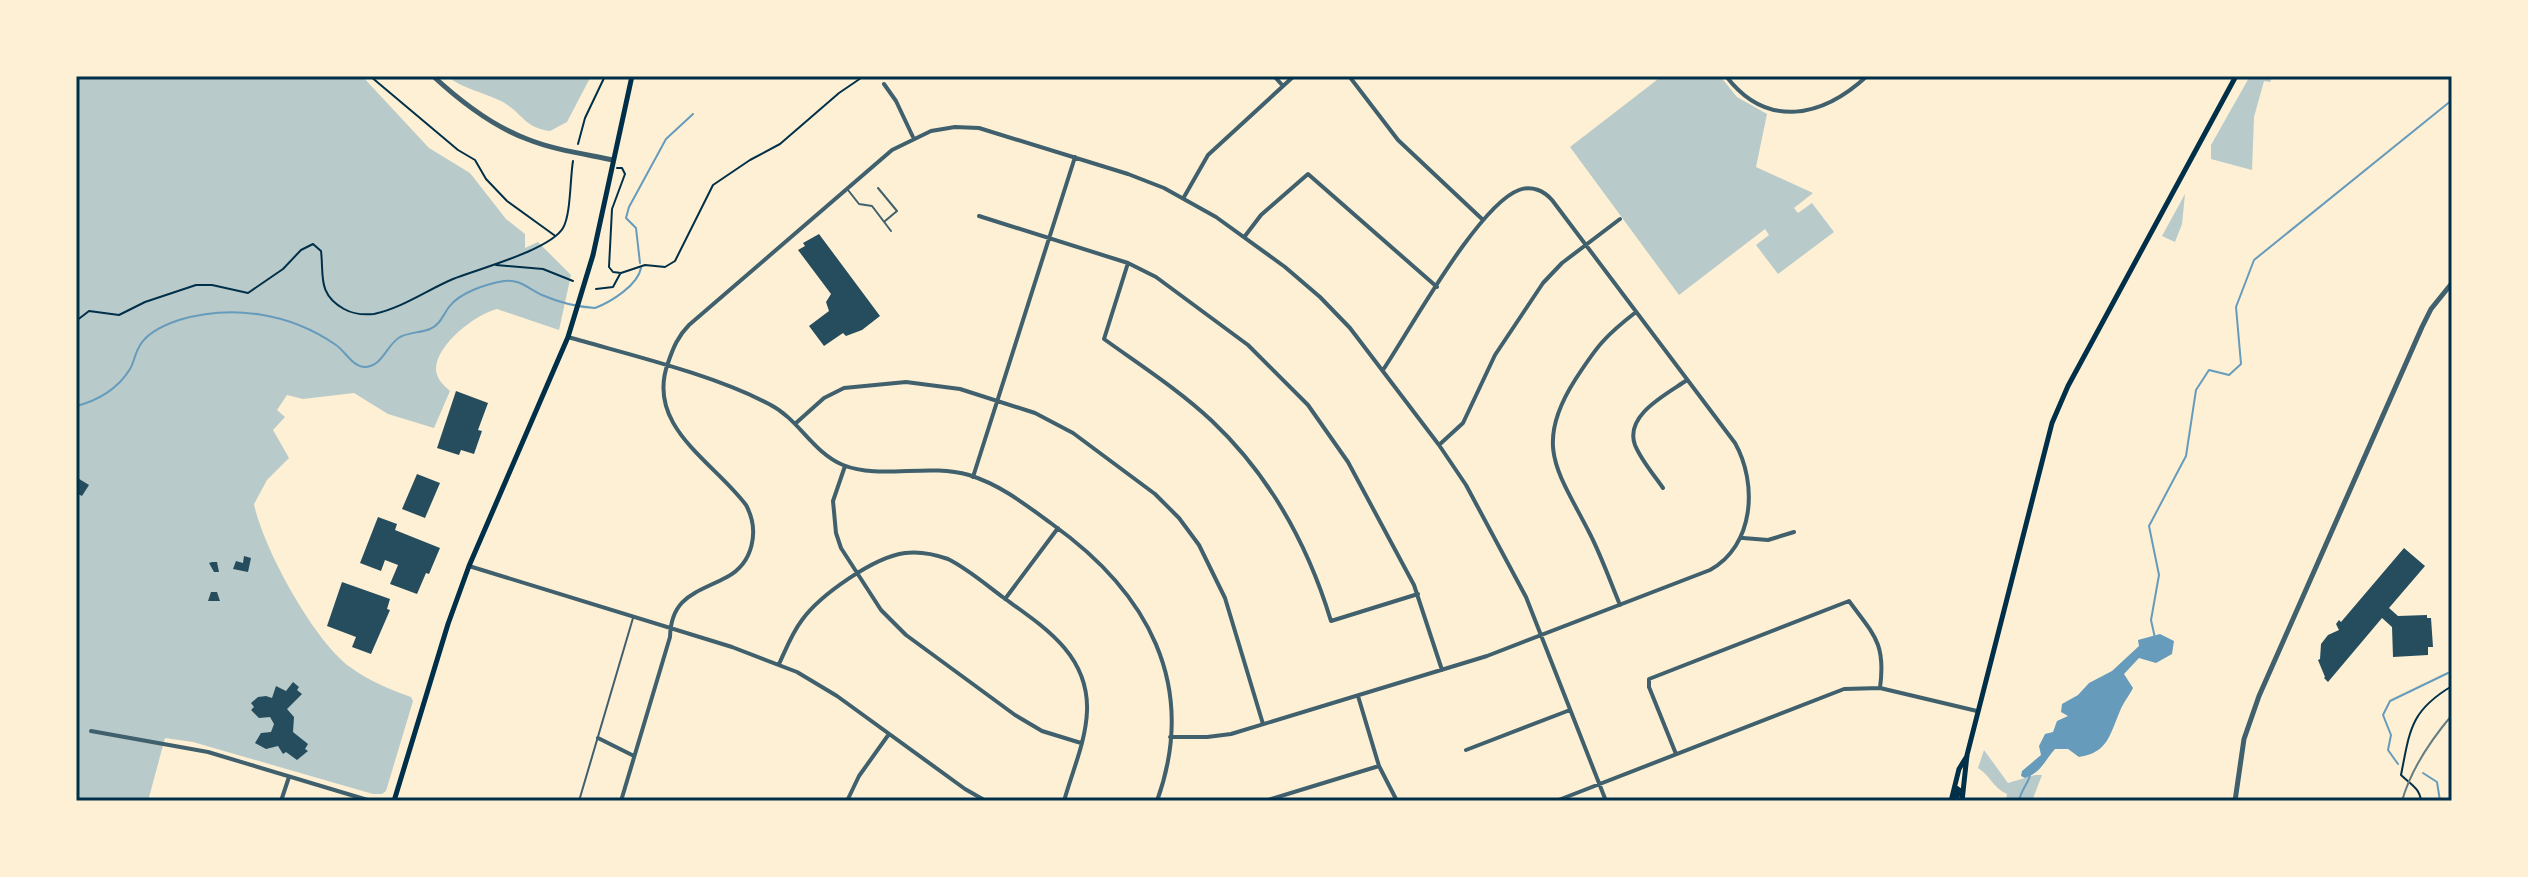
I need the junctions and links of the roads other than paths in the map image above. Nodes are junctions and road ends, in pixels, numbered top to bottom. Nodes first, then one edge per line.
1 (433, 76) edge
2 (632, 76) edge
3 (1274, 76) edge
4 (1294, 76) edge
5 (1349, 76) edge
6 (1726, 76) edge
7 (1867, 76) edge
8 (2236, 76) edge
9 (884, 84) dead end
10 (1283, 86) junction
11 (913, 137) junction
12 (1075, 157) junction
13 (613, 160) junction
14 (847, 188) junction
15 (878, 188) dead end
16 (1184, 197) junction
17 (979, 216) dead end
18 (1482, 219) junction
19 (1620, 219) dead end
20 (884, 222) junction
21 (891, 231) dead end
22 (1244, 237) junction
23 (1049, 238) junction
24 (1586, 245) junction
25 (1128, 263) junction
26 (2452, 283) edge
27 (1437, 287) junction
28 (1637, 312) junction
29 (568, 337) junction
30 (667, 366) junction
31 (1383, 371) junction
32 (1687, 379) junction
33 (997, 401) junction
34 (796, 423) junction
35 (1439, 445) junction
36 (845, 466) junction
37 (973, 477) junction
38 (1663, 488) dead end
39 (1058, 528) junction
40 (1794, 532) dead end
41 (1742, 538) junction
42 (469, 566) junction
43 (858, 575) junction
44 (1418, 594) junction
45 (1005, 599) junction
46 (1620, 605) junction
47 (633, 617) junction
48 (670, 628) junction
49 (1542, 635) junction
50 (779, 664) junction
51 (1442, 670) junction
52 (1880, 688) junction
53 (1358, 696) junction
54 (1570, 710) junction
55 (1979, 711) junction
56 (1263, 724) junction
57 (91, 731) dead end
58 (889, 734) junction
59 (1170, 737) junction
60 (598, 738) junction
61 (1081, 743) junction
62 (1466, 750) dead end
63 (1676, 754) junction
64 (1967, 755) junction
65 (634, 756) junction
66 (1379, 766) junction
67 (289, 777) junction
68 (1599, 783) junction
69 (281, 801) edge
70 (371, 801) edge
71 (394, 801) edge
72 (579, 801) edge
73 (621, 801) edge
74 (847, 801) edge
75 (986, 801) edge
76 (1064, 801) edge
77 (1157, 801) edge
78 (1265, 801) edge
79 (1397, 801) edge
80 (1556, 801) edge
81 (1606, 801) edge
82 (1956, 801) edge
83 (2235, 801) edge

1 - 13 street
2 - 13 main road
3 - 10 street
4 - 10 street
5 - 18 street
6 - 7 street
8 - 55 main road
9 - 11 street
10 - 16 street
11 - 12 street
11 - 14 street
12 - 16 street
12 - 23 street
13 - 29 main road
14 - 20 lane
14 - 30 street
15 - 20 lane
16 - 22 street
17 - 23 street
18 - 24 street
18 - 27 street
19 - 24 street
20 - 21 lane
22 - 27 street
22 - 31 street
23 - 25 street
23 - 33 street
24 - 28 street
24 - 35 street
25 - 44 street
25 - 44 street
26 - 83 street
27 - 31 street
28 - 32 street
28 - 46 street
29 - 30 street
29 - 42 main road
30 - 34 street
30 - 48 street
31 - 35 street
32 - 38 street
32 - 41 street
33 - 34 street
33 - 37 street
33 - 56 street
34 - 36 street
35 - 49 street
36 - 37 street
36 - 43 street
37 - 39 street
39 - 45 street
39 - 59 street
40 - 41 street
41 - 46 street
42 - 47 street
42 - 71 main road
43 - 45 street
43 - 50 street
43 - 61 street
44 - 51 street
45 - 61 street
46 - 49 street
47 - 48 street
47 - 60 lane
48 - 50 street
48 - 65 street
49 - 51 street
49 - 54 street
50 - 58 street
51 - 53 street
52 - 55 street
52 - 63 street
52 - 63 street
53 - 56 street
53 - 66 street
54 - 62 street
54 - 68 street
55 - 64 main road
56 - 59 street
57 - 67 street
58 - 74 street
58 - 75 street
59 - 77 street
60 - 65 street
60 - 72 lane
61 - 76 street
63 - 68 street
64 - 82 main road
64 - 82 main road
65 - 73 street
66 - 78 street
66 - 79 street
67 - 69 street
67 - 70 street
68 - 80 street
68 - 81 street

